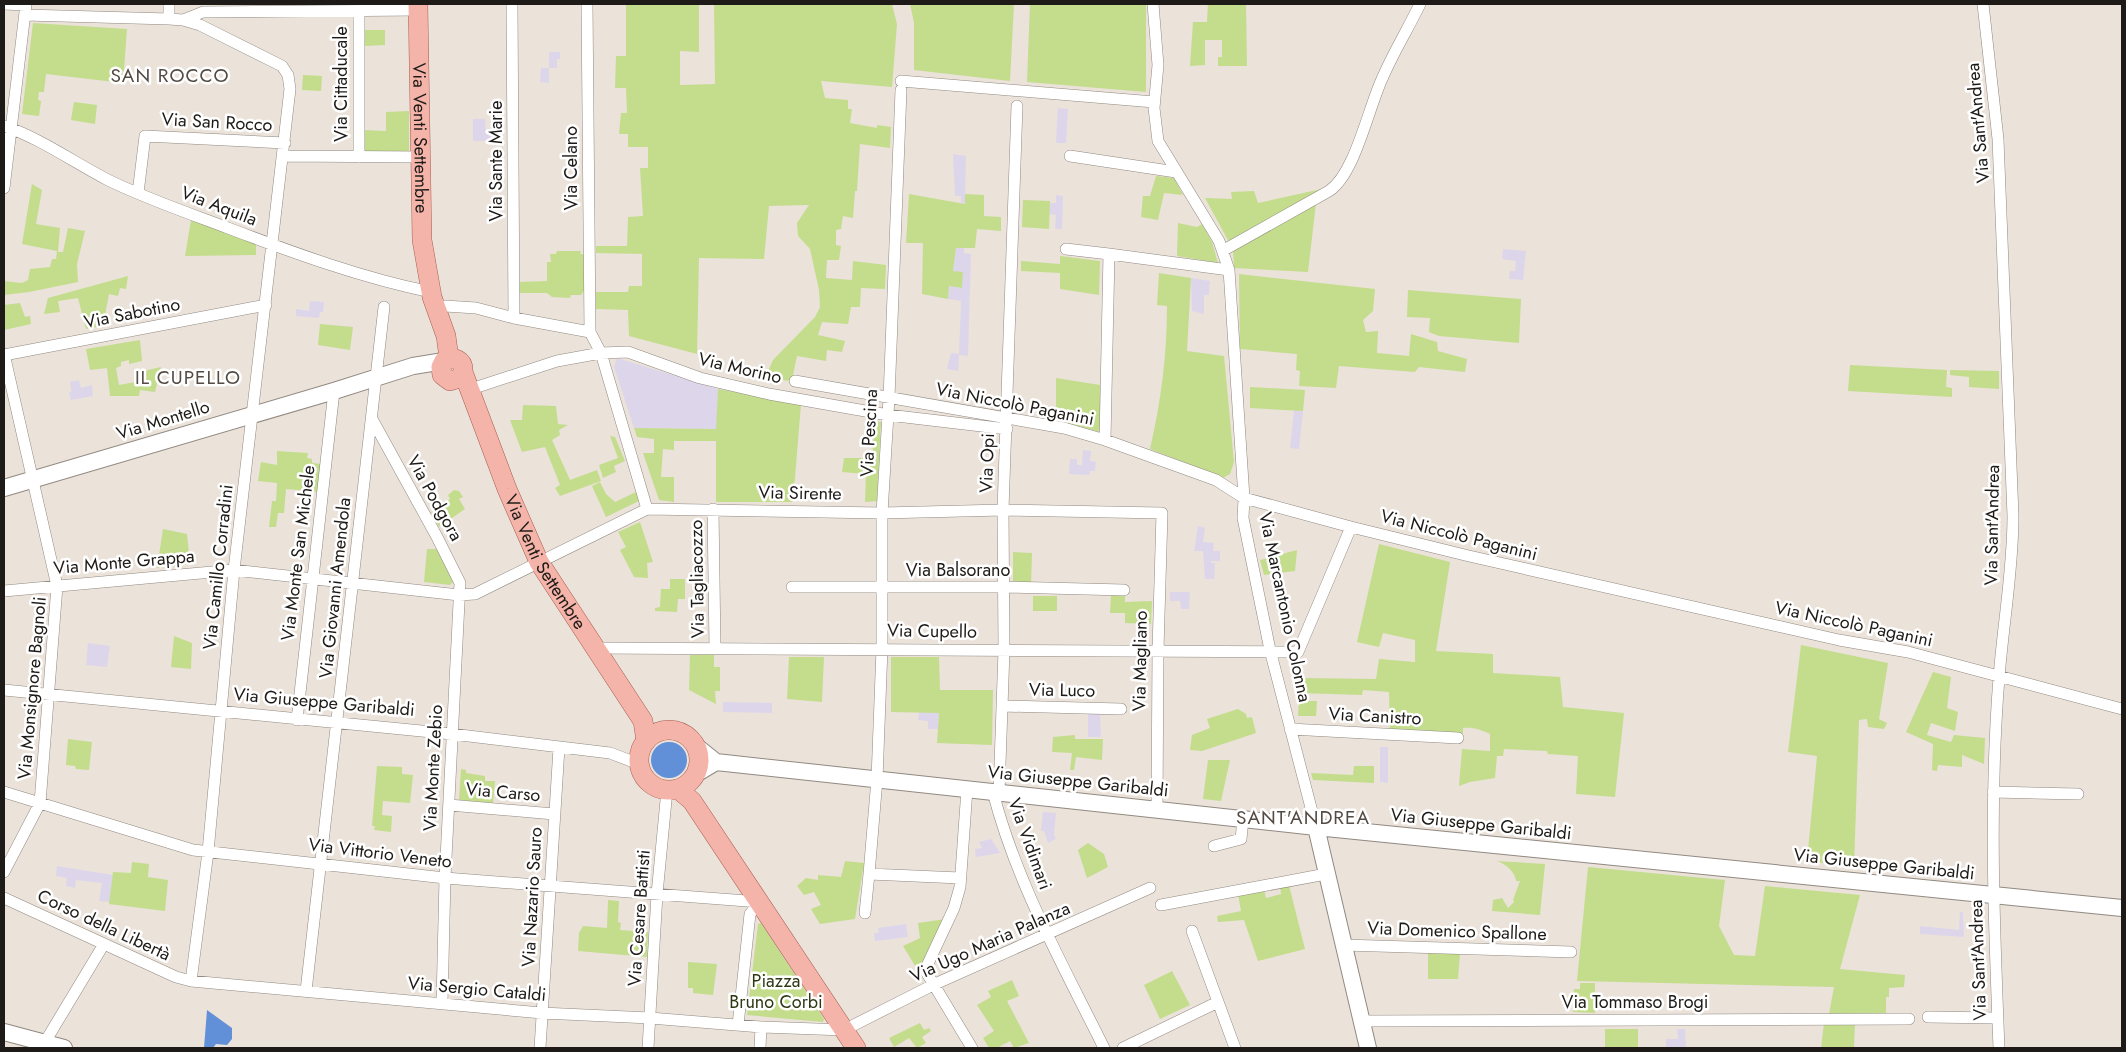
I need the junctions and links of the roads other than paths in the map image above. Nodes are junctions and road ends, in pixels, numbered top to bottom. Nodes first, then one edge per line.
1 (4, 4) edge
2 (169, 4) edge
3 (512, 4) edge
4 (587, 4) edge
5 (1153, 4) edge
6 (1420, 4) edge
7 (1983, 4) edge
8 (418, 7) edge
9 (26, 8) edge
10 (359, 11) junction
11 (169, 19) junction
12 (182, 20) junction
13 (1154, 102) junction
14 (1017, 106) dead end
15 (7, 127) edge
16 (285, 143) junction
17 (284, 156) junction
18 (358, 156) junction
19 (1070, 156) dead end
20 (421, 157) junction
21 (1176, 172) junction
22 (4, 188) edge
23 (138, 193) junction
24 (273, 245) junction
25 (1066, 249) dead end
26 (1224, 250) junction
27 (1110, 254) junction
28 (428, 270) junction
29 (1229, 270) junction
30 (431, 292) junction
31 (266, 306) junction
32 (446, 306) junction
33 (384, 307) dead end
34 (514, 318) junction
35 (590, 332) junction
36 (602, 353) junction
37 (4, 354) edge
38 (455, 371) junction
39 (374, 379) junction
40 (794, 381) dead end
41 (334, 391) junction
42 (889, 398) junction
43 (251, 414) junction
44 (888, 415) junction
45 (372, 420) junction
46 (1007, 423) junction
47 (1105, 440) junction
48 (33, 479) junction
49 (4, 488) edge
50 (1244, 498) junction
51 (647, 509) junction
52 (713, 509) junction
53 (1003, 510) junction
54 (882, 513) junction
55 (1162, 514) joint
56 (1351, 527) junction
57 (539, 562) junction
58 (234, 570) junction
59 (312, 580) junction
60 (352, 583) junction
61 (57, 586) junction
62 (792, 587) dead end
63 (883, 587) junction
64 (1003, 587) junction
65 (1124, 590) dead end
66 (4, 591) edge
67 (459, 595) junction
68 (594, 648) junction
69 (715, 648) junction
70 (882, 648) junction
71 (1004, 650) junction
72 (1158, 650) junction
73 (1270, 650) junction
74 (1999, 678) junction
75 (4, 690) edge
76 (49, 695) junction
77 (1003, 706) junction
78 (1121, 709) dead end
79 (2122, 710) edge
80 (221, 713) junction
81 (297, 720) junction
82 (643, 721) junction
83 (337, 724) junction
84 (1290, 729) junction
85 (663, 730) junction
86 (452, 734) junction
87 (1458, 738) dead end
88 (646, 741) junction
89 (696, 746) junction
90 (559, 748) junction
91 (716, 762) junction
92 (639, 764) junction
93 (876, 779) junction
94 (684, 787) junction
95 (967, 789) junction
96 (4, 792) edge
97 (996, 792) junction
98 (1993, 792) junction
99 (2078, 794) dead end
100 (40, 804) junction
101 (449, 805) junction
102 (1157, 810) junction
103 (554, 814) junction
104 (1243, 819) junction
105 (1316, 827) junction
106 (1214, 846) dead end
107 (208, 852) junction
108 (322, 863) junction
109 (4, 872) edge
110 (869, 874) junction
111 (1326, 874) junction
112 (445, 878) junction
113 (960, 878) junction
114 (550, 886) junction
115 (1150, 888) dead end
116 (657, 894) junction
117 (1994, 895) junction
118 (4, 898) edge
119 (760, 902) junction
120 (1161, 905) dead end
121 (2122, 908) edge
122 (865, 913) dead end
123 (1192, 931) dead end
124 (1047, 936) junction
125 (104, 944) junction
126 (1343, 945) junction
127 (1571, 952) dead end
128 (191, 981) junction
129 (935, 984) junction
130 (306, 991) junction
131 (1218, 1002) junction
132 (442, 1003) junction
133 (542, 1013) junction
134 (1928, 1017) dead end
135 (650, 1018) junction
136 (1997, 1018) junction
137 (1909, 1019) dead end
138 (1362, 1021) junction
139 (738, 1026) junction
140 (761, 1027) junction
141 (844, 1030) junction
142 (4, 1032) edge
143 (43, 1046) edge
144 (64, 1048) edge
145 (540, 1048) edge
146 (648, 1048) edge
147 (760, 1048) edge
148 (856, 1048) edge
149 (972, 1048) edge
150 (1104, 1048) edge
151 (1123, 1048) edge
152 (1235, 1048) edge
153 (1368, 1048) edge
154 (1998, 1048) edge

1 - 9 street
2 - 11 street
3 - 34 street, Via Sante Marie
4 - 35 street, Via Celano
5 - 13 street, Via Marcantonio Colonna
6 - 26 street
7 - 74 street, Via Sant'Andrea
8 - 10 street
8 - 20 main road, Via Venti Settembre
9 - 11 street
9 - 15 street
10 - 12 street
10 - 18 street, Via Cittaducale
11 - 12 street
12 - 16 street, Via Camillo Corradini
13 - 21 street, Via Marcantonio Colonna
13 - 42 street, Via Pescina
14 - 46 street, Via Opi
15 - 22 street
15 - 23 street, Via Aquila
16 - 17 street, Via Camillo Corradini
16 - 23 street, Via San Rocco
17 - 18 street
17 - 24 street, Via Camillo Corradini
18 - 20 street
19 - 21 street
20 - 28 main road, Via Venti Settembre
21 - 26 street, Via Marcantonio Colonna
23 - 24 street, Via Aquila
24 - 30 street, Via Aquila
24 - 31 street, Via Camillo Corradini
25 - 27 street
26 - 29 street, Via Marcantonio Colonna
27 - 29 street
27 - 47 street
28 - 30 main road, Via Venti Settembre
28 - 32 main road, Via Venti Settembre
29 - 50 street, Via Marcantonio Colonna
30 - 38 main road, Via Venti Settembre
31 - 37 street, Via Sabotino
31 - 43 street, Via Camillo Corradini
32 - 34 street
32 - 38 main road, Via Venti Settembre
33 - 39 street, Via Giovanni Amendola
34 - 35 street
35 - 36 street
36 - 38 street, Via Morino
36 - 44 street, Via Morino
36 - 51 street
37 - 48 street, Via Monsignore Bagnoli
38 - 39 street, Via Montello
38 - 57 main road, Via Venti Settembre
39 - 41 street, Via Montello
39 - 45 street, Via Giovanni Amendola
40 - 42 street, Via Niccolò Paganini
41 - 43 street, Via Montello
41 - 59 street, Via Monte San Michele
42 - 44 street, Via Pescina
42 - 46 street, Via Niccolò Paganini
43 - 48 street, Via Montello
43 - 58 street, Via Camillo Corradini
44 - 46 street, Via Morino
44 - 54 street, Via Pescina
45 - 60 street, Via Giovanni Amendola
45 - 67 street, Via Podgora
46 - 47 street, Via Niccolò Paganini
46 - 53 street, Via Opi
47 - 50 street, Via Niccolò Paganini
48 - 49 street, Via Montello
48 - 61 street, Via Monsignore Bagnoli
50 - 56 street, Via Niccolò Paganini
50 - 73 street, Via Marcantonio Colonna
51 - 52 street, Via Sirente
51 - 57 street, Via Sirente
52 - 54 street, Via Sirente
52 - 69 street, Via Tagliacozzo
53 - 54 street, Via Sirente
53 - 55 street, Via Sirente
53 - 64 street, Via Opi
54 - 63 street, Via Pescina
55 - 72 street, Via Magliano
56 - 73 street, Via Cupello
56 - 74 street, Via Niccolò Paganini
57 - 67 street, Via Monte Grappa
57 - 68 main road, Via Venti Settembre
58 - 59 street, Via Monte Grappa
58 - 61 street, Via Monte Grappa
58 - 80 street, Via Camillo Corradini
59 - 60 street, Via Monte Grappa
59 - 81 street, Via Monte San Michele
60 - 67 street, Via Monte Grappa
60 - 83 street, Via Giovanni Amendola
61 - 66 street, Via Monte Grappa
61 - 76 street, Via Monsignore Bagnoli
62 - 63 street, Via Balsorano
63 - 64 street, Via Balsorano
63 - 70 street, Via Pescina
64 - 65 street, Via Balsorano
64 - 71 street, Via Opi
67 - 86 street, Via Monte Zebio
68 - 69 street, Via Cupello
68 - 82 main road, Via Venti Settembre
69 - 70 street, Via Cupello
70 - 71 street, Via Cupello
70 - 93 street, Via Pescina
71 - 72 street, Via Cupello
71 - 77 street, Via Opi
72 - 73 street, Via Cupello
72 - 102 street, Via Magliano
73 - 84 street, Via Marcantonio Colonna
74 - 79 street, Via Niccolò Paganini
74 - 98 street, Via Sant'Andrea
75 - 76 street, Via Giuseppe Garibaldi
76 - 80 street, Via Giuseppe Garibaldi
76 - 100 street, Via Monsignore Bagnoli
77 - 78 street, Via Luco
77 - 97 street, Via Opi
80 - 81 street, Via Giuseppe Garibaldi
80 - 107 street, Via Camillo Corradini
81 - 83 street, Via Giuseppe Garibaldi
82 - 85 main road
82 - 88 main road, Via Venti Settembre
83 - 86 street, Via Giuseppe Garibaldi
83 - 108 street, Via Giovanni Amendola
84 - 87 street, Via Canistro
84 - 105 street, Via Marcantonio Colonna
85 - 88 main road
85 - 89 main road
86 - 90 street, Via Giuseppe Garibaldi
86 - 101 street, Via Monte Zebio
88 - 92 main road
89 - 91 street
89 - 94 main road
90 - 92 street, Via Giuseppe Garibaldi
90 - 103 street, Via Nazario Sauro
91 - 93 street, Via Giuseppe Garibaldi
91 - 94 street
92 - 94 main road
93 - 95 street, Via Giuseppe Garibaldi
93 - 110 street, Via Pescina
94 - 116 street, Via Cesare Battisti
94 - 119 main road
95 - 97 street, Via Giuseppe Garibaldi
95 - 113 street
96 - 100 street, Via Vittorio Veneto
97 - 102 street, Via Giuseppe Garibaldi
97 - 124 street, Via Vidimari
98 - 99 street
98 - 117 street, Via Sant'Andrea
100 - 107 street, Via Vittorio Veneto
100 - 109 street, Via Monsignore Bagnoli
101 - 103 street, Via Carso
101 - 112 street, Via Monte Zebio
102 - 104 street, Via Giuseppe Garibaldi
103 - 114 street, Via Nazario Sauro
104 - 105 street, Via Giuseppe Garibaldi
104 - 106 street
105 - 111 street, Via Marcantonio Colonna
105 - 117 street, Via Giuseppe Garibaldi
107 - 108 street, Via Vittorio Veneto
107 - 128 street, Via Camillo Corradini
108 - 112 street, Via Vittorio Veneto
108 - 130 street, Via Giovanni Amendola
110 - 113 street
110 - 122 street, Via Pescina
111 - 120 street
111 - 126 street, Via Marcantonio Colonna
112 - 114 street, Via Vittorio Veneto
112 - 132 street, Via Monte Zebio
113 - 129 street
114 - 116 street, Via Vittorio Veneto
114 - 133 street, Via Nazario Sauro
115 - 124 street, Via Ugo Maria Palanza
116 - 119 street, Via Vittorio Veneto
116 - 135 street, Via Cesare Battisti
117 - 121 street, Via Giuseppe Garibaldi
117 - 136 street, Via Sant'Andrea
118 - 125 street, Corso della Libertà
119 - 139 street
119 - 141 main road
123 - 131 street
124 - 129 street, Via Ugo Maria Palanza
124 - 150 street, Via Vidimari
125 - 128 street, Corso della Libertà
125 - 143 street
126 - 127 street, Via Domenico Spallone
126 - 138 street, Via Marcantonio Colonna
128 - 130 street, Via Sergio Cataldi
129 - 141 street, Via Ugo Maria Palanza
129 - 149 street
130 - 132 street, Via Sergio Cataldi
131 - 151 street
131 - 152 street
132 - 133 street, Via Sergio Cataldi
133 - 135 street, Via Sergio Cataldi
133 - 145 street, Via Nazario Sauro
134 - 136 street
135 - 139 street, Via Sergio Cataldi
135 - 146 street, Via Cesare Battisti
136 - 154 street, Via Sant'Andrea
137 - 138 street, Via Tommaso Brogi
138 - 153 street, Via Marcantonio Colonna
139 - 140 street, Via Sergio Cataldi
140 - 141 street
140 - 147 street
141 - 148 main road
142 - 143 street
143 - 144 street

